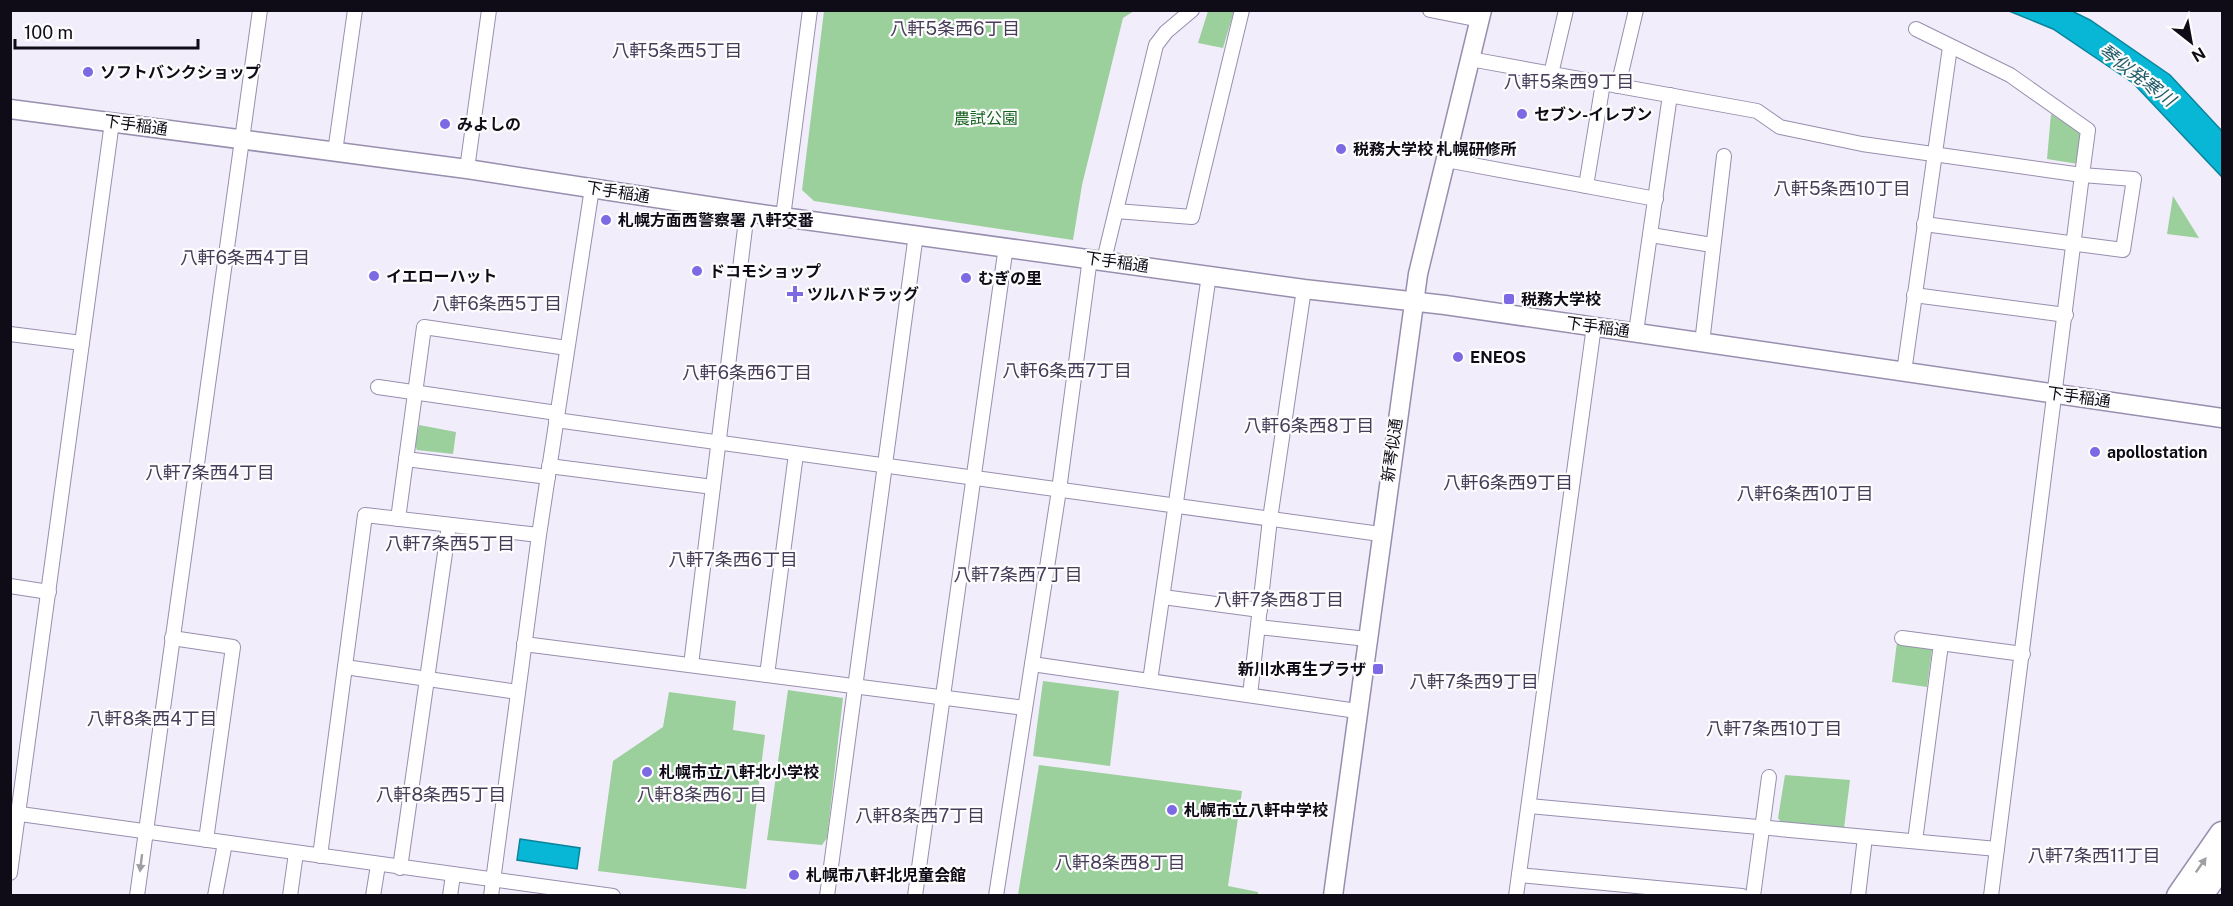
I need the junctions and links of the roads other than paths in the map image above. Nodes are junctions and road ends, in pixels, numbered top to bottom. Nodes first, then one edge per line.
1 (260, 10) edge
2 (355, 10) edge
3 (489, 10) edge
4 (810, 10) edge
5 (1192, 10) edge
6 (1242, 10) edge
7 (1430, 10) edge
8 (1566, 10) edge
9 (1636, 10) edge
10 (1481, 15) edge
11 (1916, 29) dead end
12 (1950, 47) junction
13 (1470, 59) junction
14 (1551, 74) junction
15 (1603, 83) junction
16 (1618, 86) junction
17 (1670, 95) junction
18 (10, 109) edge
19 (112, 122) junction
20 (240, 139) junction
21 (335, 152) junction
22 (1933, 155) junction
23 (1724, 156) dead end
24 (1446, 160) junction
25 (467, 169) junction
26 (2082, 175) junction
27 (1586, 186) junction
28 (592, 188) junction
29 (1656, 199) junction
30 (1116, 211) junction
31 (747, 212) junction
32 (783, 217) junction
33 (1924, 224) junction
34 (916, 234) junction
35 (1651, 235) junction
36 (1713, 245) junction
37 (2074, 245) junction
38 (1006, 246) junction
39 (1097, 259) junction
40 (1209, 275) junction
41 (1304, 289) junction
42 (1914, 295) junction
43 (1413, 303) junction
44 (2066, 315) junction
45 (1594, 326) junction
46 (1636, 332) junction
47 (10, 334) edge
48 (82, 343) junction
49 (1702, 343) junction
50 (567, 348) junction
51 (1904, 372) junction
52 (378, 387) dead end
53 (414, 390) junction
54 (2056, 394) junction
55 (557, 416) junction
56 (2223, 418) edge
57 (718, 443) junction
58 (796, 454) junction
59 (406, 459) junction
60 (884, 466) junction
61 (548, 472) junction
62 (974, 478) junction
63 (713, 487) junction
64 (1059, 490) junction
65 (1175, 506) junction
66 (398, 519) junction
67 (1270, 519) junction
68 (449, 525) junction
69 (1380, 534) junction
70 (539, 535) junction
71 (10, 586) edge
72 (49, 592) junction
73 (1162, 597) junction
74 (1260, 610) junction
75 (1258, 627) junction
76 (172, 638) junction
77 (1902, 638) dead end
78 (1367, 639) junction
79 (524, 644) junction
80 (1941, 644) junction
81 (2023, 654) junction
82 (1032, 664) junction
83 (691, 665) junction
84 (345, 667) junction
85 (767, 675) junction
86 (428, 679) junction
87 (1150, 681) junction
88 (855, 686) junction
89 (518, 692) junction
90 (1250, 695) junction
91 (943, 699) junction
92 (1025, 708) junction
93 (1357, 711) junction
94 (1769, 777) dead end
95 (1529, 806) junction
96 (15, 813) edge
97 (1764, 826) junction
98 (145, 831) junction
99 (2223, 834) edge
100 (1865, 837) junction
101 (206, 840) junction
102 (1915, 842) junction
103 (225, 843) junction
104 (1997, 849) junction
105 (296, 853) junction
106 (320, 856) junction
107 (2223, 864) edge
108 (11, 865) edge
109 (378, 865) junction
110 (400, 867) junction
111 (453, 874) junction
112 (1519, 875) junction
113 (492, 880) junction
114 (137, 896) edge
115 (215, 896) edge
116 (290, 896) edge
117 (373, 896) edge
118 (450, 896) edge
119 (491, 896) edge
120 (612, 896) edge
121 (827, 896) edge
122 (915, 896) edge
123 (996, 896) edge
124 (1333, 896) edge
125 (1516, 896) edge
126 (1742, 896) edge
127 (1753, 896) edge
128 (1858, 896) edge
129 (1991, 896) edge
130 (2179, 896) edge
131 (2200, 896) edge

1 - 20 street
2 - 21 street
3 - 25 street
4 - 32 street
5 - 30 street
6 - 30 street
7 - 10 street
8 - 14 street
9 - 16 street
10 - 13 main road, 新琴似通
11 - 12 street
12 - 22 street
12 - 26 street
13 - 14 street
13 - 24 main road, 新琴似通
14 - 15 street
15 - 16 street
15 - 27 street
16 - 17 street
17 - 22 street
17 - 29 street
18 - 19 main road, 下手稲通
19 - 20 main road, 下手稲通
19 - 48 street
20 - 21 main road, 下手稲通
20 - 76 street
21 - 25 main road, 下手稲通
22 - 26 street
22 - 33 street
23 - 36 street
24 - 27 street
24 - 43 main road, 新琴似通
25 - 28 main road, 下手稲通
26 - 37 street
26 - 37 street
27 - 29 street
28 - 31 main road, 下手稲通
28 - 50 street
29 - 35 street
30 - 39 street
31 - 32 main road, 下手稲通
31 - 57 street
32 - 34 main road, 下手稲通
33 - 37 street
33 - 42 street
34 - 38 main road, 下手稲通
34 - 60 street
35 - 36 street
35 - 46 street
36 - 49 street
37 - 44 street
38 - 39 main road, 下手稲通
38 - 62 street
39 - 40 main road, 下手稲通
39 - 64 street
40 - 41 main road, 下手稲通
40 - 65 street
41 - 43 main road, 下手稲通
41 - 67 street
42 - 44 street
42 - 51 street
43 - 45 main road, 下手稲通
43 - 69 main road, 新琴似通
44 - 54 street
45 - 46 main road, 下手稲通
45 - 95 street
46 - 49 main road, 下手稲通
47 - 48 street
48 - 72 street
49 - 51 main road, 下手稲通
50 - 53 street
50 - 55 street
51 - 54 main road, 下手稲通
52 - 53 street
53 - 55 street
53 - 59 street
54 - 56 main road, 下手稲通
54 - 81 street
55 - 57 street
55 - 61 street
57 - 58 street
57 - 63 street
58 - 60 street
58 - 85 street
59 - 61 street
59 - 66 street
60 - 62 street
60 - 88 street
61 - 63 street
61 - 70 street
62 - 64 street
62 - 91 street
63 - 83 street
64 - 65 street
64 - 82 street
65 - 67 street
65 - 73 street
66 - 68 street
66 - 84 street
67 - 69 street
67 - 74 street
68 - 70 street
68 - 86 street
69 - 78 main road, 新琴似通
70 - 79 street
71 - 72 street
72 - 96 street
73 - 74 street
73 - 87 street
74 - 75 street
75 - 78 street
75 - 90 street
76 - 98 street
76 - 101 street
77 - 80 street
78 - 93 main road, 新琴似通
79 - 83 street
79 - 89 street
80 - 81 street
80 - 102 street
81 - 104 street
82 - 87 street
82 - 92 street
83 - 85 street
84 - 86 street
84 - 106 street
85 - 88 street
86 - 89 street
86 - 110 street
87 - 90 street
88 - 91 street
88 - 121 street
89 - 113 street
90 - 93 street
91 - 92 street
91 - 122 street
92 - 123 street
93 - 124 main road, 新琴似通
94 - 97 street
95 - 97 street
95 - 112 street
96 - 98 street
96 - 108 street
97 - 100 street
97 - 127 street
98 - 101 street
98 -> 114 street
130 -> 99 highway
100 - 102 street
100 - 128 street
101 - 103 street
102 - 104 street
103 - 105 street
103 - 115 street
104 - 129 street
105 - 106 street
105 - 116 street
106 - 109 street
107 - 131 highway
109 - 110 street
109 - 117 street
110 - 111 street
111 - 113 street
111 - 118 street
112 - 125 street
112 - 126 street
113 - 119 street
113 - 120 street

